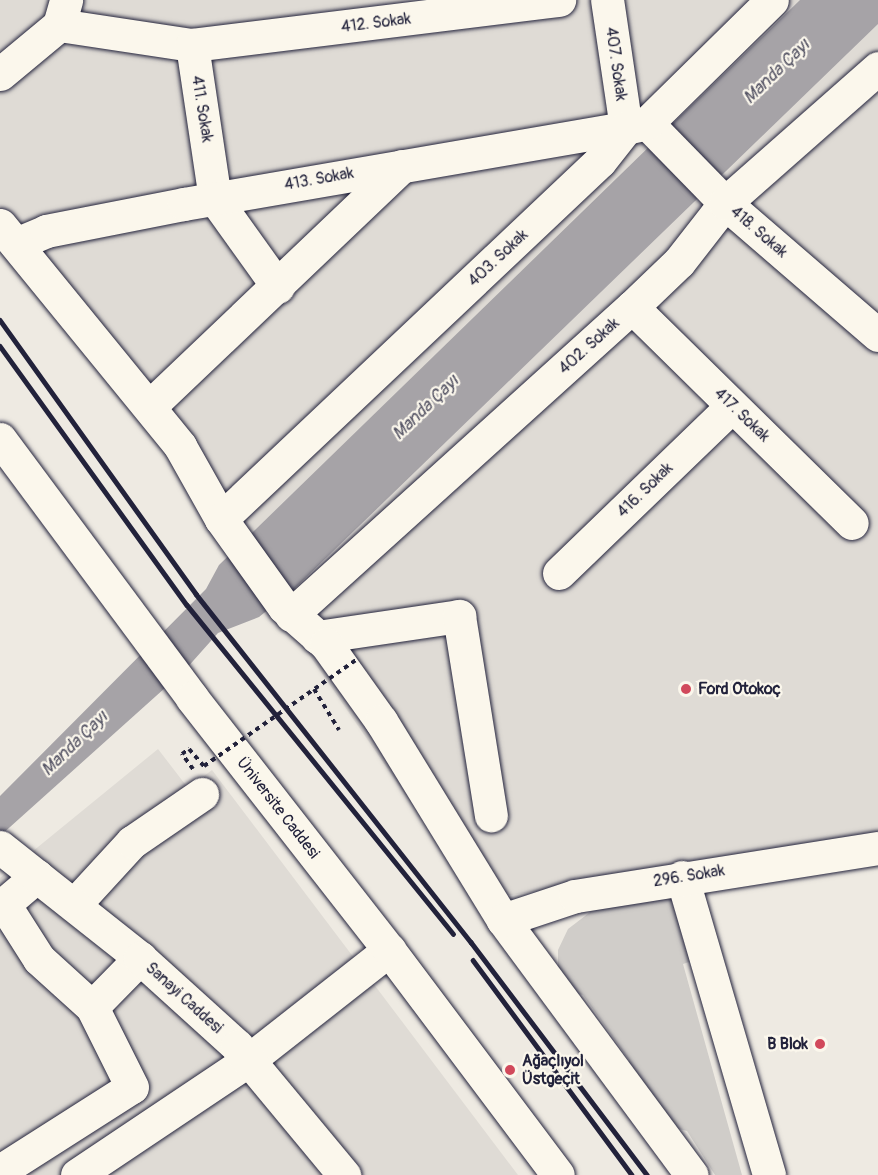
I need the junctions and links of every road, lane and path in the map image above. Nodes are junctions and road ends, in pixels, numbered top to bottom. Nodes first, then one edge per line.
1 (559, 0) edge
2 (607, 0) edge
3 (772, 0) edge
4 (62, 13) edge
5 (192, 45) junction
6 (878, 68) edge
7 (0, 74) edge
8 (636, 126) junction
9 (402, 166) junction
10 (215, 199) junction
11 (725, 203) junction
12 (8, 234) edge
13 (278, 287) junction
14 (632, 307) junction
15 (877, 331) edge
16 (150, 406) junction
17 (732, 406) junction
18 (0, 439) edge
19 (852, 523) dead end
20 (228, 529) junction
21 (559, 573) dead end
22 (287, 611) junction
23 (317, 637) junction
24 (356, 660) dead end
25 (314, 689) junction
26 (339, 730) dead end
27 (201, 778) junction
28 (491, 815) dead end
29 (878, 848) edge
30 (13, 861) edge
31 (682, 877) junction
32 (74, 905) junction
33 (503, 920) junction
34 (389, 950) junction
35 (140, 958) junction
36 (92, 1008) junction
37 (250, 1059) junction
38 (0, 1171) edge
39 (77, 1175) edge
40 (344, 1175) edge
41 (558, 1175) edge
42 (692, 1175) edge
43 (769, 1175) edge

1 - 5 main road, 412. Sokak
2 - 8 main road, 407. Sokak
3 - 8 main road, 403. Sokak
4 - 5 main road
4 - 7 main road
5 - 10 main road, 411. Sokak
6 - 11 main road, 402. Sokak
8 - 9 main road, 413. Sokak
8 - 11 main road, 418. Sokak
8 - 20 main road, 403. Sokak
9 - 10 main road, 413. Sokak
9 - 13 main road
10 - 12 main road, 413. Sokak
10 - 13 main road, 411. Sokak
11 - 14 main road, 402. Sokak
11 - 15 main road, 418. Sokak
12 - 16 main road
13 - 16 main road
14 - 17 main road, 417. Sokak
14 - 22 main road, 402. Sokak
16 - 20 main road
17 - 19 main road, 417. Sokak
17 - 21 main road, 416. Sokak
18 - 34 main road, Üniversite Caddesi
20 - 22 main road
22 - 23 main road
23 - 28 main road
23 - 33 main road
24 - 25 path, bridge
25 - 26 path
25 - 27 path, bridge
27 - 27 path
27 - 32 main road
29 - 31 main road, 296. Sokak
30 - 32 main road, Sanayi Caddesi
30 - 36 main road
31 - 33 main road, 296. Sokak
31 - 43 main road
32 - 35 main road, Sanayi Caddesi
33 - 42 main road
34 - 37 main road
34 - 41 main road, Üniversite Caddesi
35 - 36 main road
35 - 37 main road, Sanayi Caddesi
36 - 38 main road
37 - 39 main road
37 - 40 main road, Sanayi Caddesi

